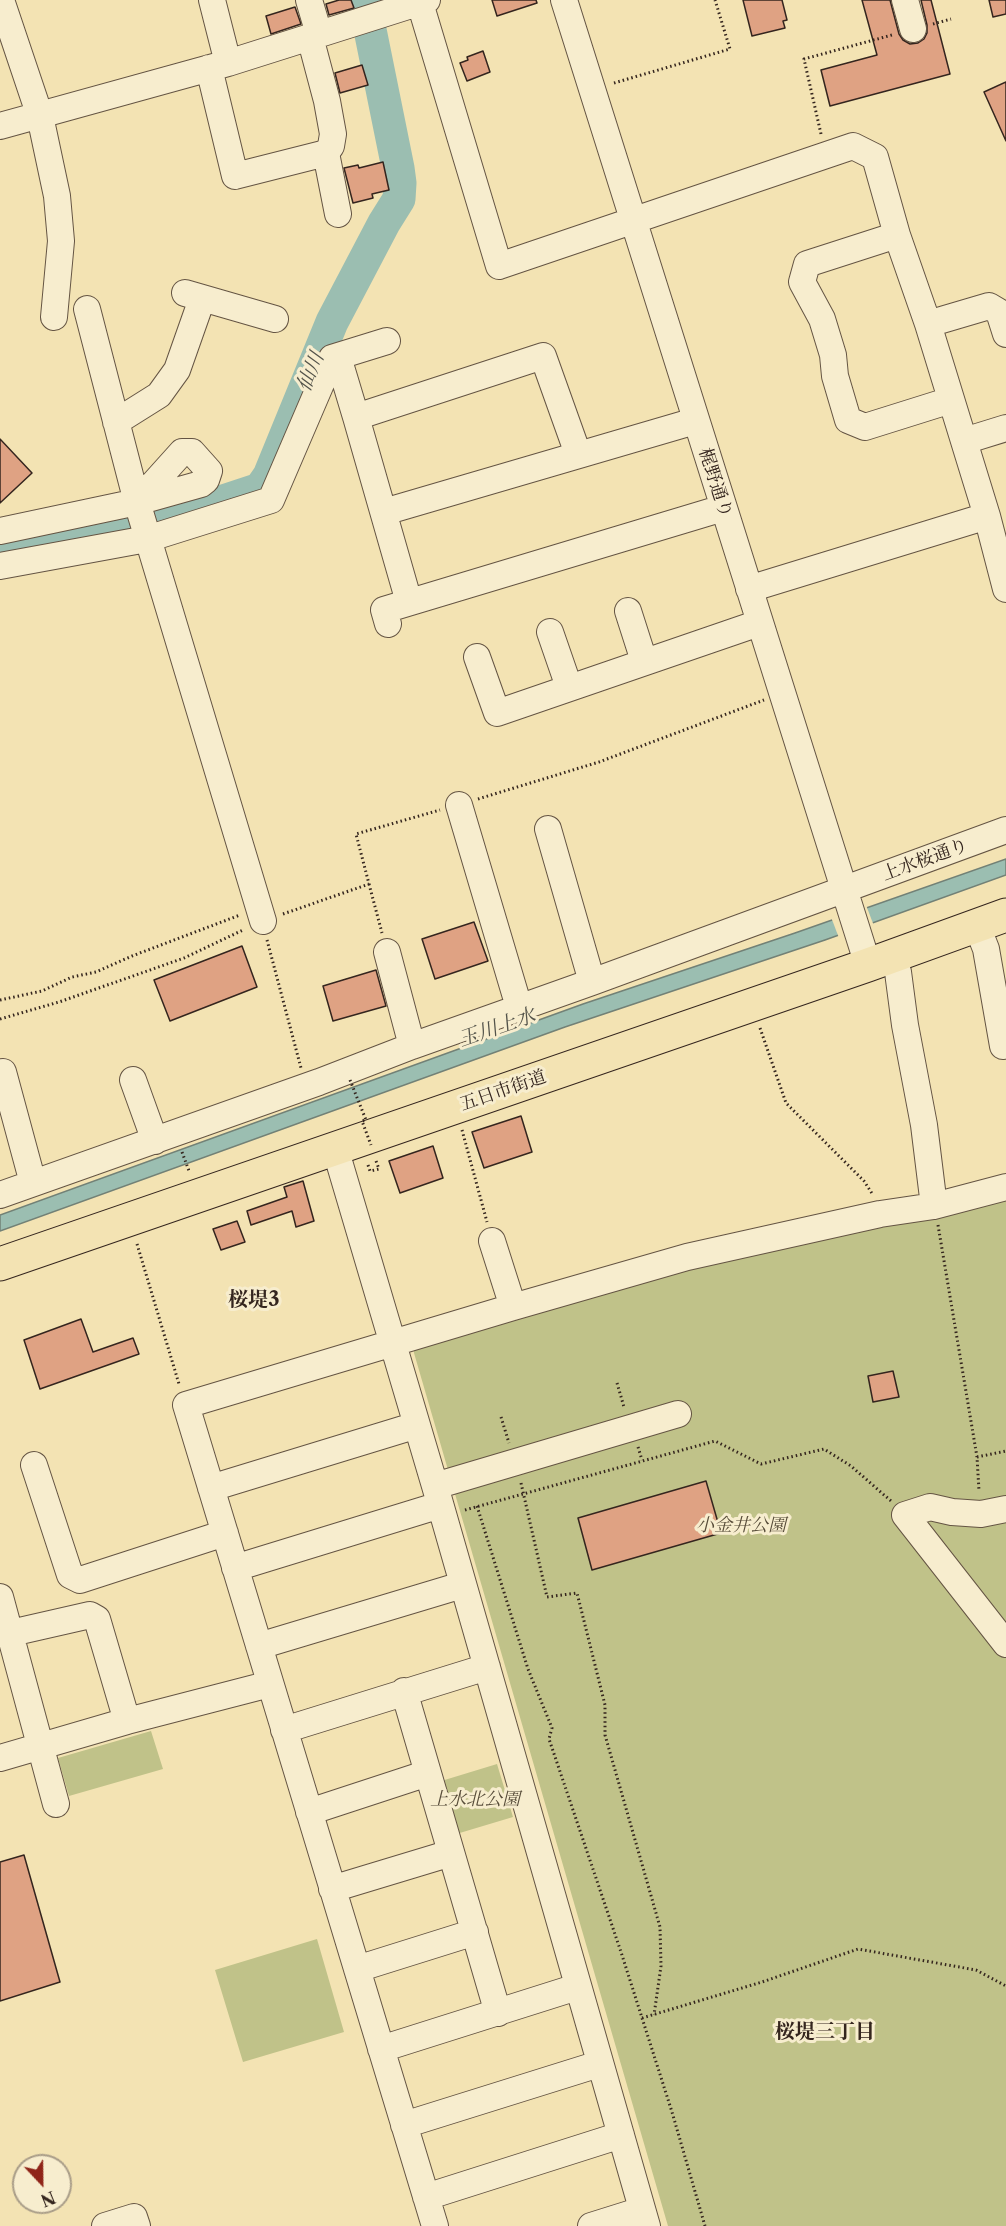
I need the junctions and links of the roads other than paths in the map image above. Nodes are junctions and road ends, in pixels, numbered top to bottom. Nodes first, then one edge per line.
1 (1, 0) edge
2 (212, 0) edge
3 (309, 0) edge
4 (564, 0) edge
5 (905, 0) edge
6 (424, 1) edge
7 (913, 29) road end
8 (315, 36) junction
9 (219, 66) junction
10 (40, 116) junction
11 (0, 126) edge
12 (326, 153) junction
13 (338, 214) dead end
14 (634, 220) junction
15 (897, 235) junction
16 (87, 309) dead end
17 (54, 317) dead end
18 (275, 320) dead end
19 (928, 324) junction
20 (1006, 334) edge
21 (387, 340) dead end
22 (338, 357) junction
23 (951, 400) junction
24 (357, 417) junction
25 (695, 421) junction
26 (116, 422) junction
27 (1006, 428) edge
28 (964, 441) junction
29 (578, 454) junction
30 (138, 506) junction
31 (723, 508) junction
32 (384, 512) junction
33 (987, 516) junction
34 (0, 531) edge
35 (147, 539) junction
36 (0, 566) edge
37 (749, 589) junction
38 (1006, 589) edge
39 (409, 602) junction
40 (628, 611) dead end
41 (759, 623) junction
42 (388, 624) dead end
43 (550, 632) dead end
44 (477, 657) dead end
45 (644, 661) junction
46 (569, 687) junction
47 (459, 805) road end
48 (548, 829) dead end
49 (1006, 830) edge
50 (845, 895) junction
51 (260, 915) road end
52 (992, 920) edge
53 (387, 952) road end
54 (873, 953) junction
55 (592, 982) junction
56 (519, 1007) junction
57 (412, 1046) junction
58 (1002, 1046) dead end
59 (0, 1073) edge
60 (134, 1080) dead end
61 (167, 1142) junction
62 (335, 1148) junction
63 (33, 1183) junction
64 (1006, 1187) edge
65 (0, 1195) edge
66 (934, 1206) junction
67 (492, 1241) road end
68 (0, 1264) edge
69 (513, 1307) junction
70 (392, 1343) junction
71 (678, 1414) dead end
72 (417, 1425) junction
73 (34, 1465) dead end
74 (211, 1488) junction
75 (439, 1502) junction
76 (1006, 1509) edge
77 (225, 1533) junction
78 (235, 1568) junction
79 (462, 1585) junction
80 (0, 1597) edge
81 (10, 1633) junction
82 (1006, 1644) edge
83 (259, 1646) junction
84 (487, 1667) junction
85 (270, 1684) junction
86 (404, 1691) junction
87 (127, 1721) junction
88 (284, 1730) junction
89 (40, 1746) junction
90 (0, 1758) edge
91 (428, 1773) junction
92 (56, 1804) dead end
93 (309, 1812) junction
94 (451, 1853) junction
95 (332, 1889) junction
96 (475, 1932) junction
97 (357, 1969) junction
98 (577, 1987) junction
99 (498, 2013) junction
100 (381, 2049) junction
101 (599, 2064) junction
102 (404, 2125) junction
103 (621, 2135) junction
104 (426, 2197) junction
105 (644, 2218) edge
106 (105, 2226) edge
107 (137, 2226) edge
108 (435, 2226) edge
109 (591, 2226) edge

1 - 10 street
2 - 9 street
3 - 8 street
4 - 14 street, 梶野通り
5 - 7 street
6 - 8 street
6 - 14 street
8 - 9 street
8 - 12 street
9 - 10 street
9 - 12 street
10 - 11 street
10 - 17 street
12 - 13 street
14 - 15 street
14 - 25 street, 梶野通り
15 - 19 street
15 - 23 street
16 - 26 street
18 - 26 street
19 - 20 street
19 - 23 street
21 - 22 street
22 - 24 street
22 - 35 street
23 - 28 street
24 - 29 street
24 - 32 street
25 - 29 street
25 - 31 street, 梶野通り
26 - 30 street
27 - 28 street
28 - 33 street
29 - 32 street
30 - 34 street
30 - 35 street
31 - 37 street, 梶野通り
31 - 39 street
32 - 39 street
33 - 37 street
33 - 38 street
35 - 36 street
35 - 51 street
37 - 41 street, 梶野通り
39 - 42 street
40 - 45 street
41 - 45 street
41 - 50 street, 梶野通り
43 - 46 street
44 - 46 street
45 - 46 street
47 - 56 street
48 - 55 street
49 - 50 street, 上水桜通り
50 - 54 street, 梶野通り
50 - 55 street, 上水桜通り
52 - 54 main road, 五日市街道
52 - 58 street
53 - 57 street
54 - 62 main road, 五日市街道
54 - 66 street, 梶野通り
55 - 56 street, 上水桜通り
56 - 57 street, 上水桜通り
57 - 61 street, 上水桜通り
59 - 63 street
60 - 61 street
61 - 63 street, 上水桜通り
62 - 68 main road, 五日市街道
62 - 70 street
63 - 65 street, 上水桜通り
64 - 66 street
66 - 69 street
67 - 69 street
69 - 70 street
70 - 72 street
70 - 74 street
71 - 75 street
72 - 74 street
72 - 75 street
73 - 77 street
74 - 77 street
75 - 78 street
75 - 79 street
76 - 82 street
77 - 78 street
78 - 83 street
79 - 83 street
79 - 84 street
80 - 81 street
81 - 87 street
81 - 89 street
83 - 85 street
84 - 86 street
84 - 98 street
85 - 87 street
85 - 88 street
86 - 88 street
86 - 91 street
87 - 89 street
88 - 93 street
89 - 90 street
89 - 92 street
91 - 93 street
91 - 94 street
93 - 95 street
94 - 95 street
94 - 96 street
95 - 97 street
96 - 97 street
96 - 99 street
97 - 100 street
98 - 99 street
98 - 101 street
99 - 100 street
100 - 102 street
101 - 102 street
101 - 103 street
102 - 104 street
103 - 104 street
103 - 105 street
104 - 108 street
105 - 109 street
106 - 107 street

